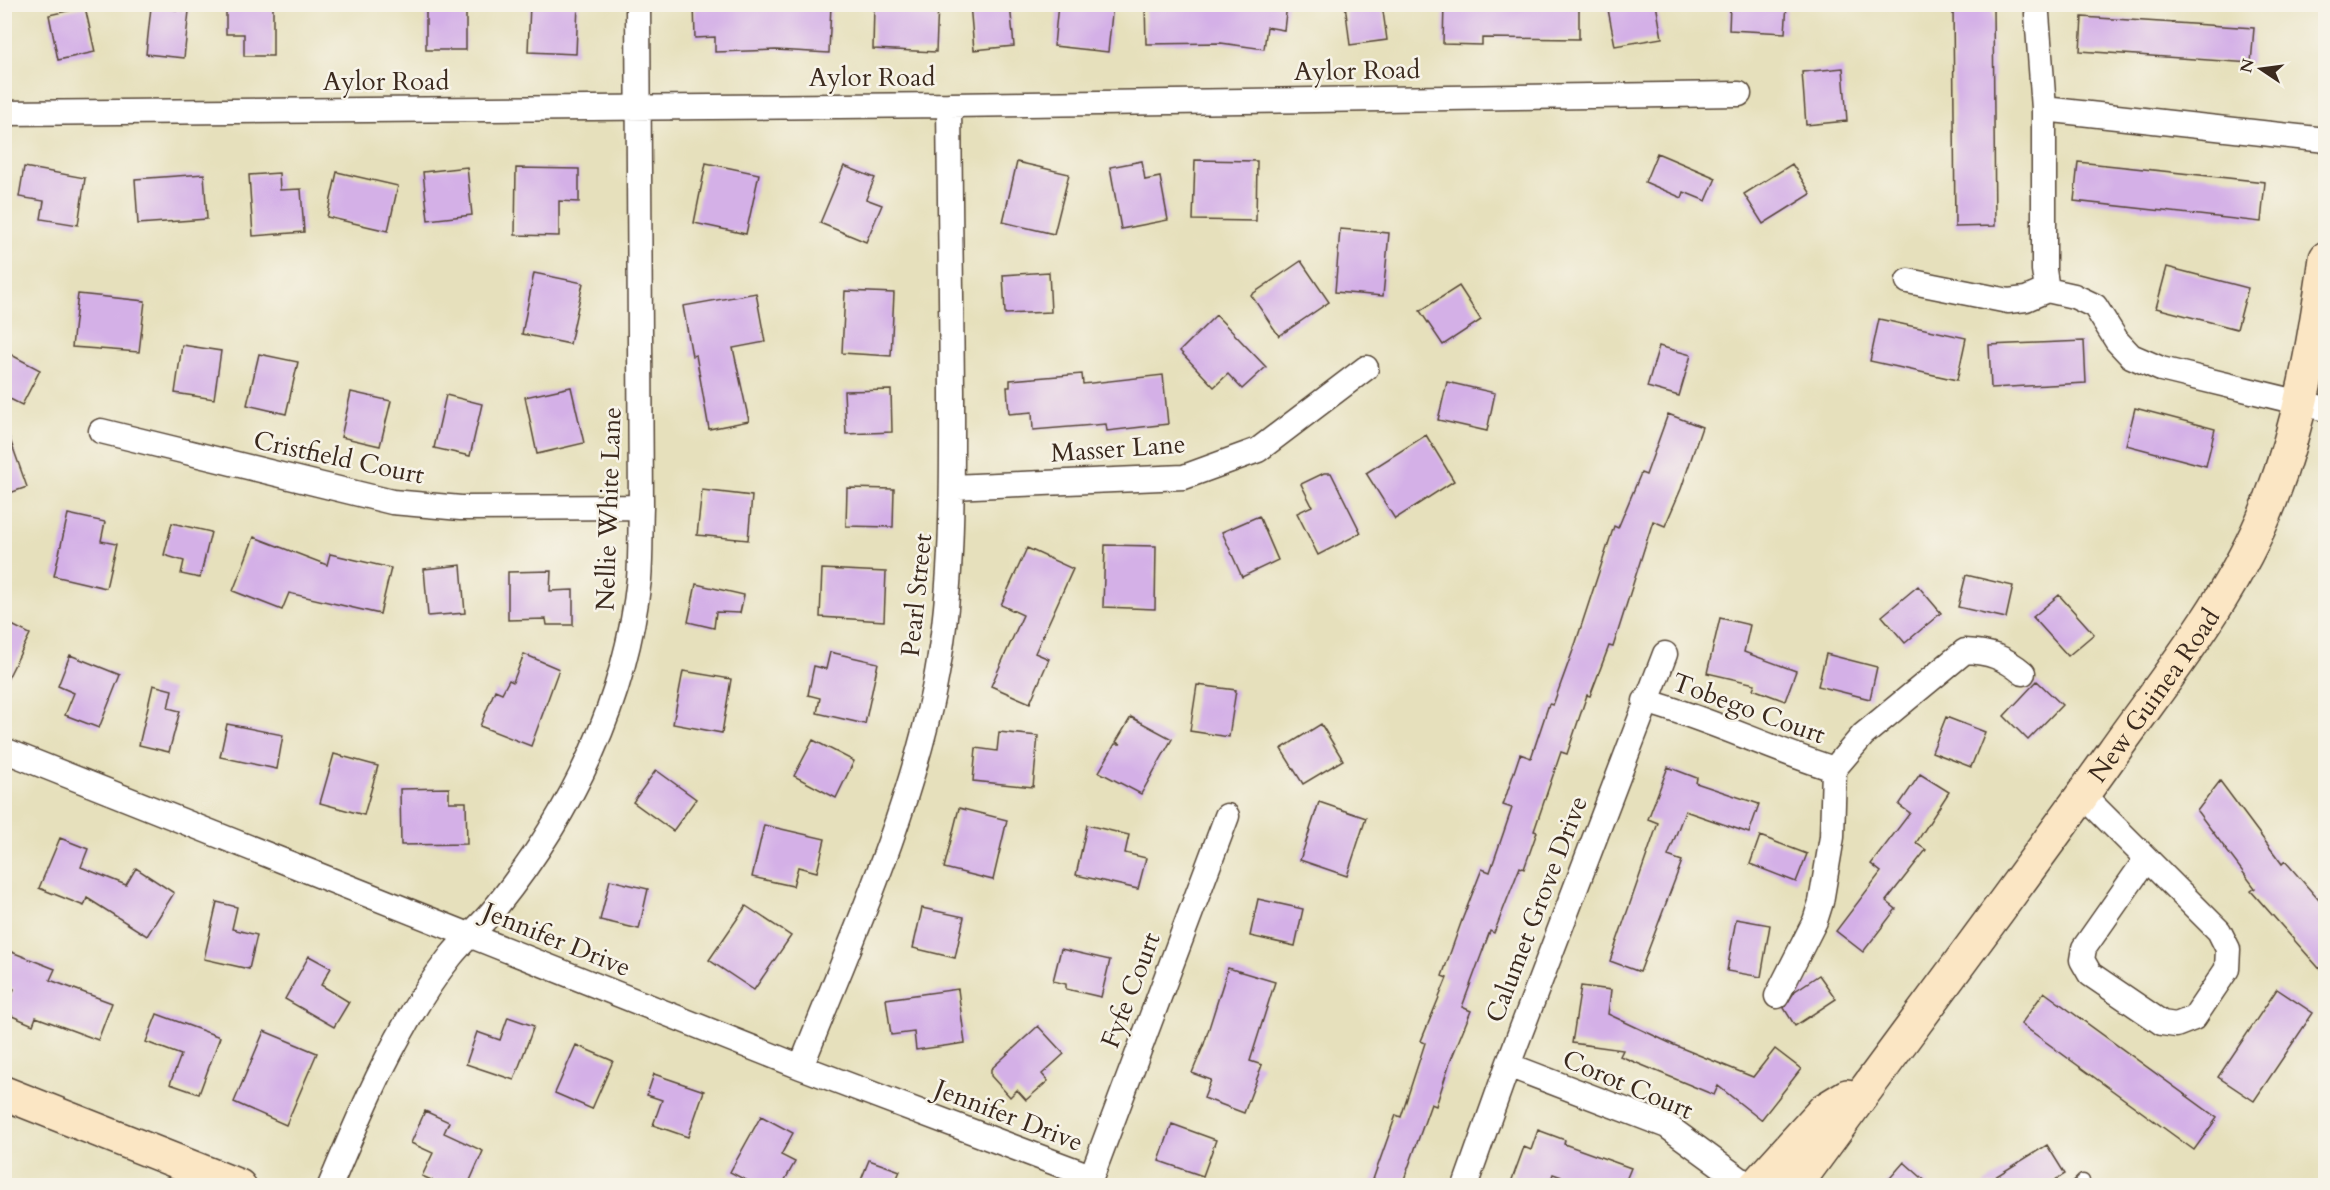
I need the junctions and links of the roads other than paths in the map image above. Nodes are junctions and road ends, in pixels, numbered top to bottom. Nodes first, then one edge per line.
1 (638, 4) edge
2 (2037, 14) dead end
3 (1739, 94) dead end
4 (949, 105) junction
5 (638, 107) junction
6 (2044, 109) junction
7 (4, 113) edge
8 (2325, 140) edge
9 (2325, 258) edge
10 (1908, 281) dead end
11 (2047, 290) junction
12 (1366, 368) dead end
13 (2313, 405) edge
14 (101, 431) dead end
15 (952, 487) junction
16 (641, 507) junction
17 (1665, 654) dead end
18 (2023, 673) dead end
19 (1645, 701) junction
20 (4, 750) edge
21 (1834, 769) junction
22 (2083, 795) junction
23 (1227, 816) dead end
24 (2145, 861) junction
25 (470, 935) junction
26 (1777, 996) dead end
27 (1508, 1065) junction
28 (801, 1067) junction
29 (1872, 1081) junction
30 (4, 1093) edge
31 (1089, 1181) edge
32 (239, 1185) edge
33 (330, 1185) edge
34 (1465, 1185) edge
35 (1749, 1185) edge
36 (1755, 1185) edge
37 (1795, 1185) edge

1 - 5 street, Nellie White Lane
2 - 6 street
3 - 4 street, Aylor Road
4 - 5 street, Aylor Road
4 - 15 street, Pearl Street
5 - 7 street, Aylor Road
5 - 16 street, Nellie White Lane
6 - 8 street
6 - 11 street
9 - 13 street, New Guinea Road
10 - 11 street
11 - 13 street
12 - 15 street, Masser Lane
13 - 22 street, New Guinea Road
14 - 16 street, Cristfield Court
15 - 28 street, Pearl Street
16 - 25 street, Nellie White Lane
17 - 19 street, Calumet Grove Drive
18 - 21 street
19 - 21 street, Tobego Court
19 - 27 street, Calumet Grove Drive
20 - 25 street, Jennifer Drive
21 - 26 street
22 - 24 street
22 - 29 street, New Guinea Road
23 - 31 street, Fyfe Court
24 - 24 street
25 - 28 street, Jennifer Drive
25 - 33 street, Nellie White Lane
27 - 34 street, Calumet Grove Drive
27 - 35 street, Corot Court
28 - 31 street, Jennifer Drive
29 - 36 street, New Guinea Road
29 - 37 street, New Guinea Road
30 - 32 street

